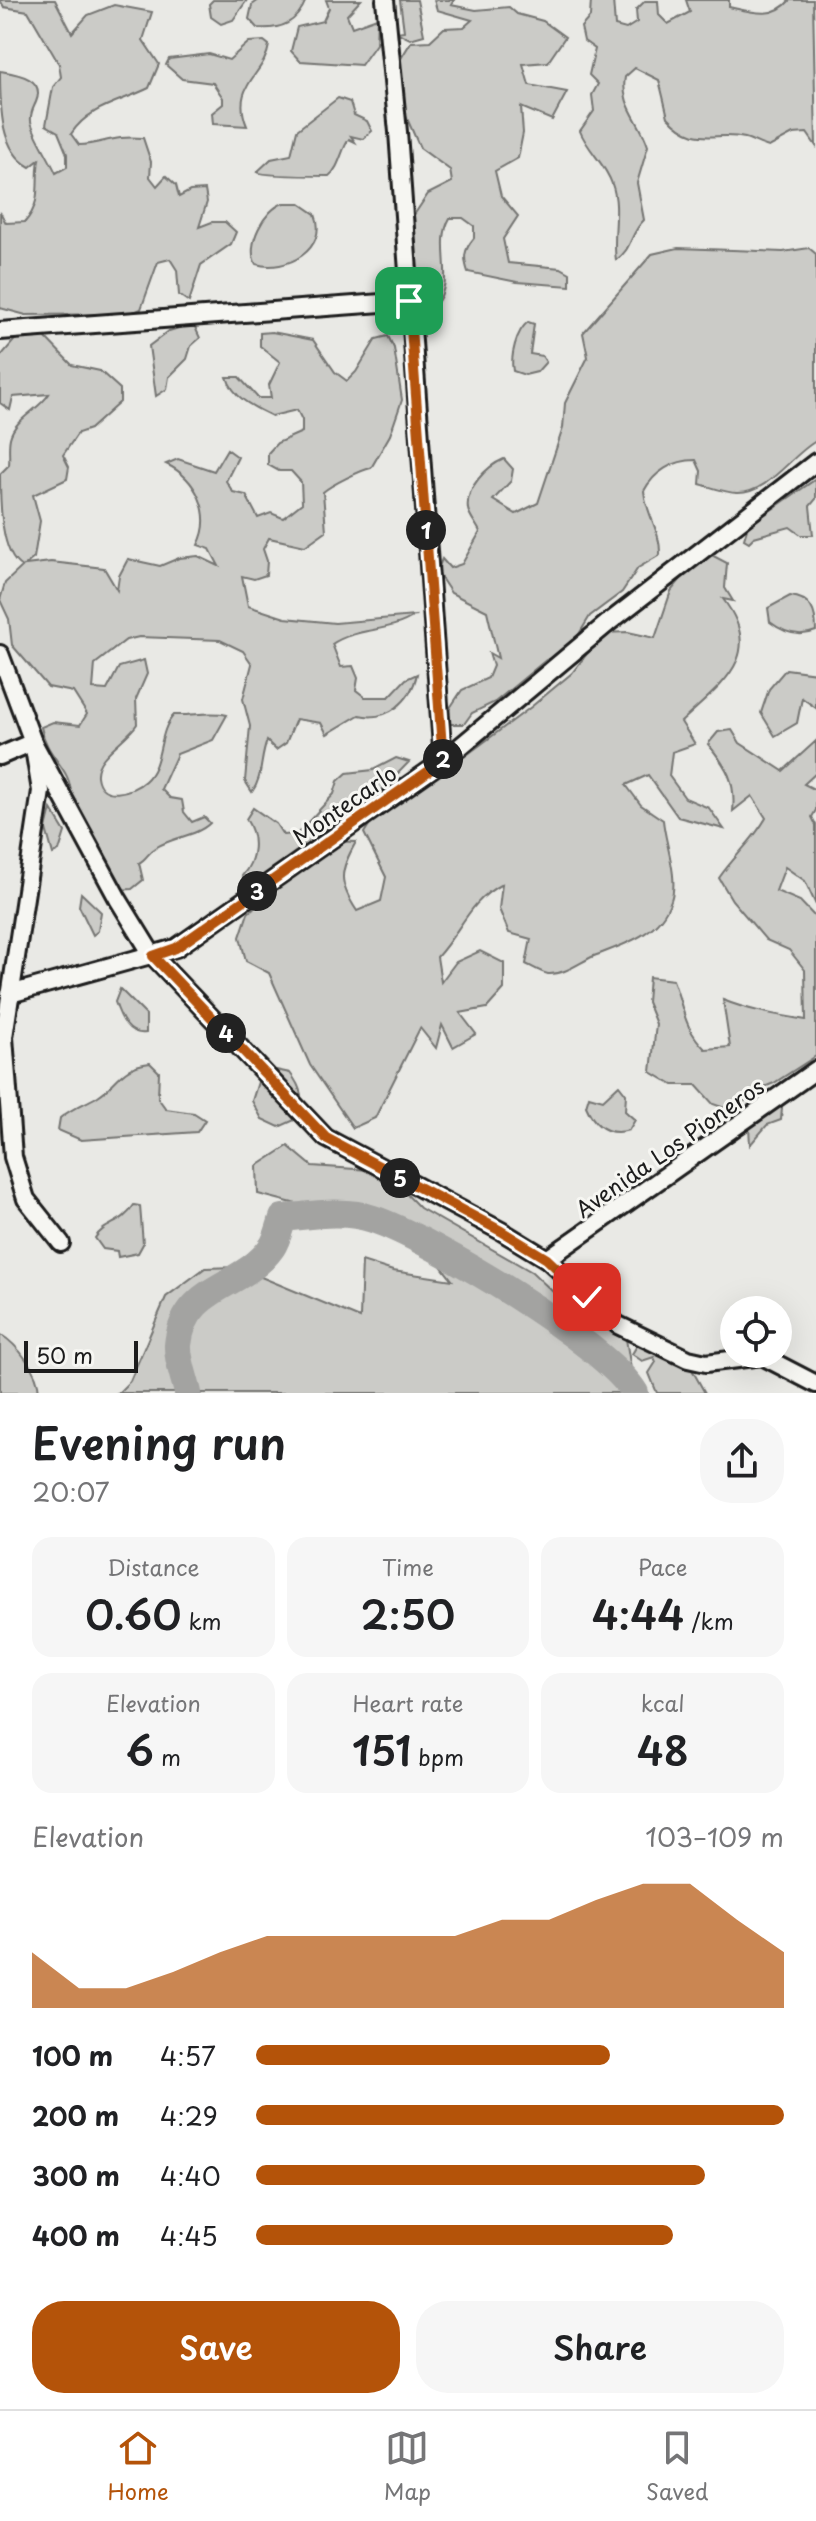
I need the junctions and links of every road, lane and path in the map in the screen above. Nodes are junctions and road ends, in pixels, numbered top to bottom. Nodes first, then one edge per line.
1 (385, 0) edge
2 (409, 301) junction
3 (0, 331) edge
4 (816, 462) edge
5 (0, 654) edge
6 (33, 742) junction
7 (0, 756) edge
8 (443, 761) junction
9 (153, 956) junction
10 (10, 994) junction
11 (816, 1070) edge
12 (61, 1243) dead end
13 (547, 1259) junction
14 (816, 1384) edge

1 - 2 street
2 - 3 street
2 - 8 street
4 - 8 street, Montecarlo
5 - 6 street
6 - 7 street
6 - 9 street
6 - 10 street
8 - 9 street, Montecarlo
9 - 10 street, Montecarlo
9 - 13 street
10 - 12 street
11 - 13 street, Avenida Los Pioneros
13 - 14 street

